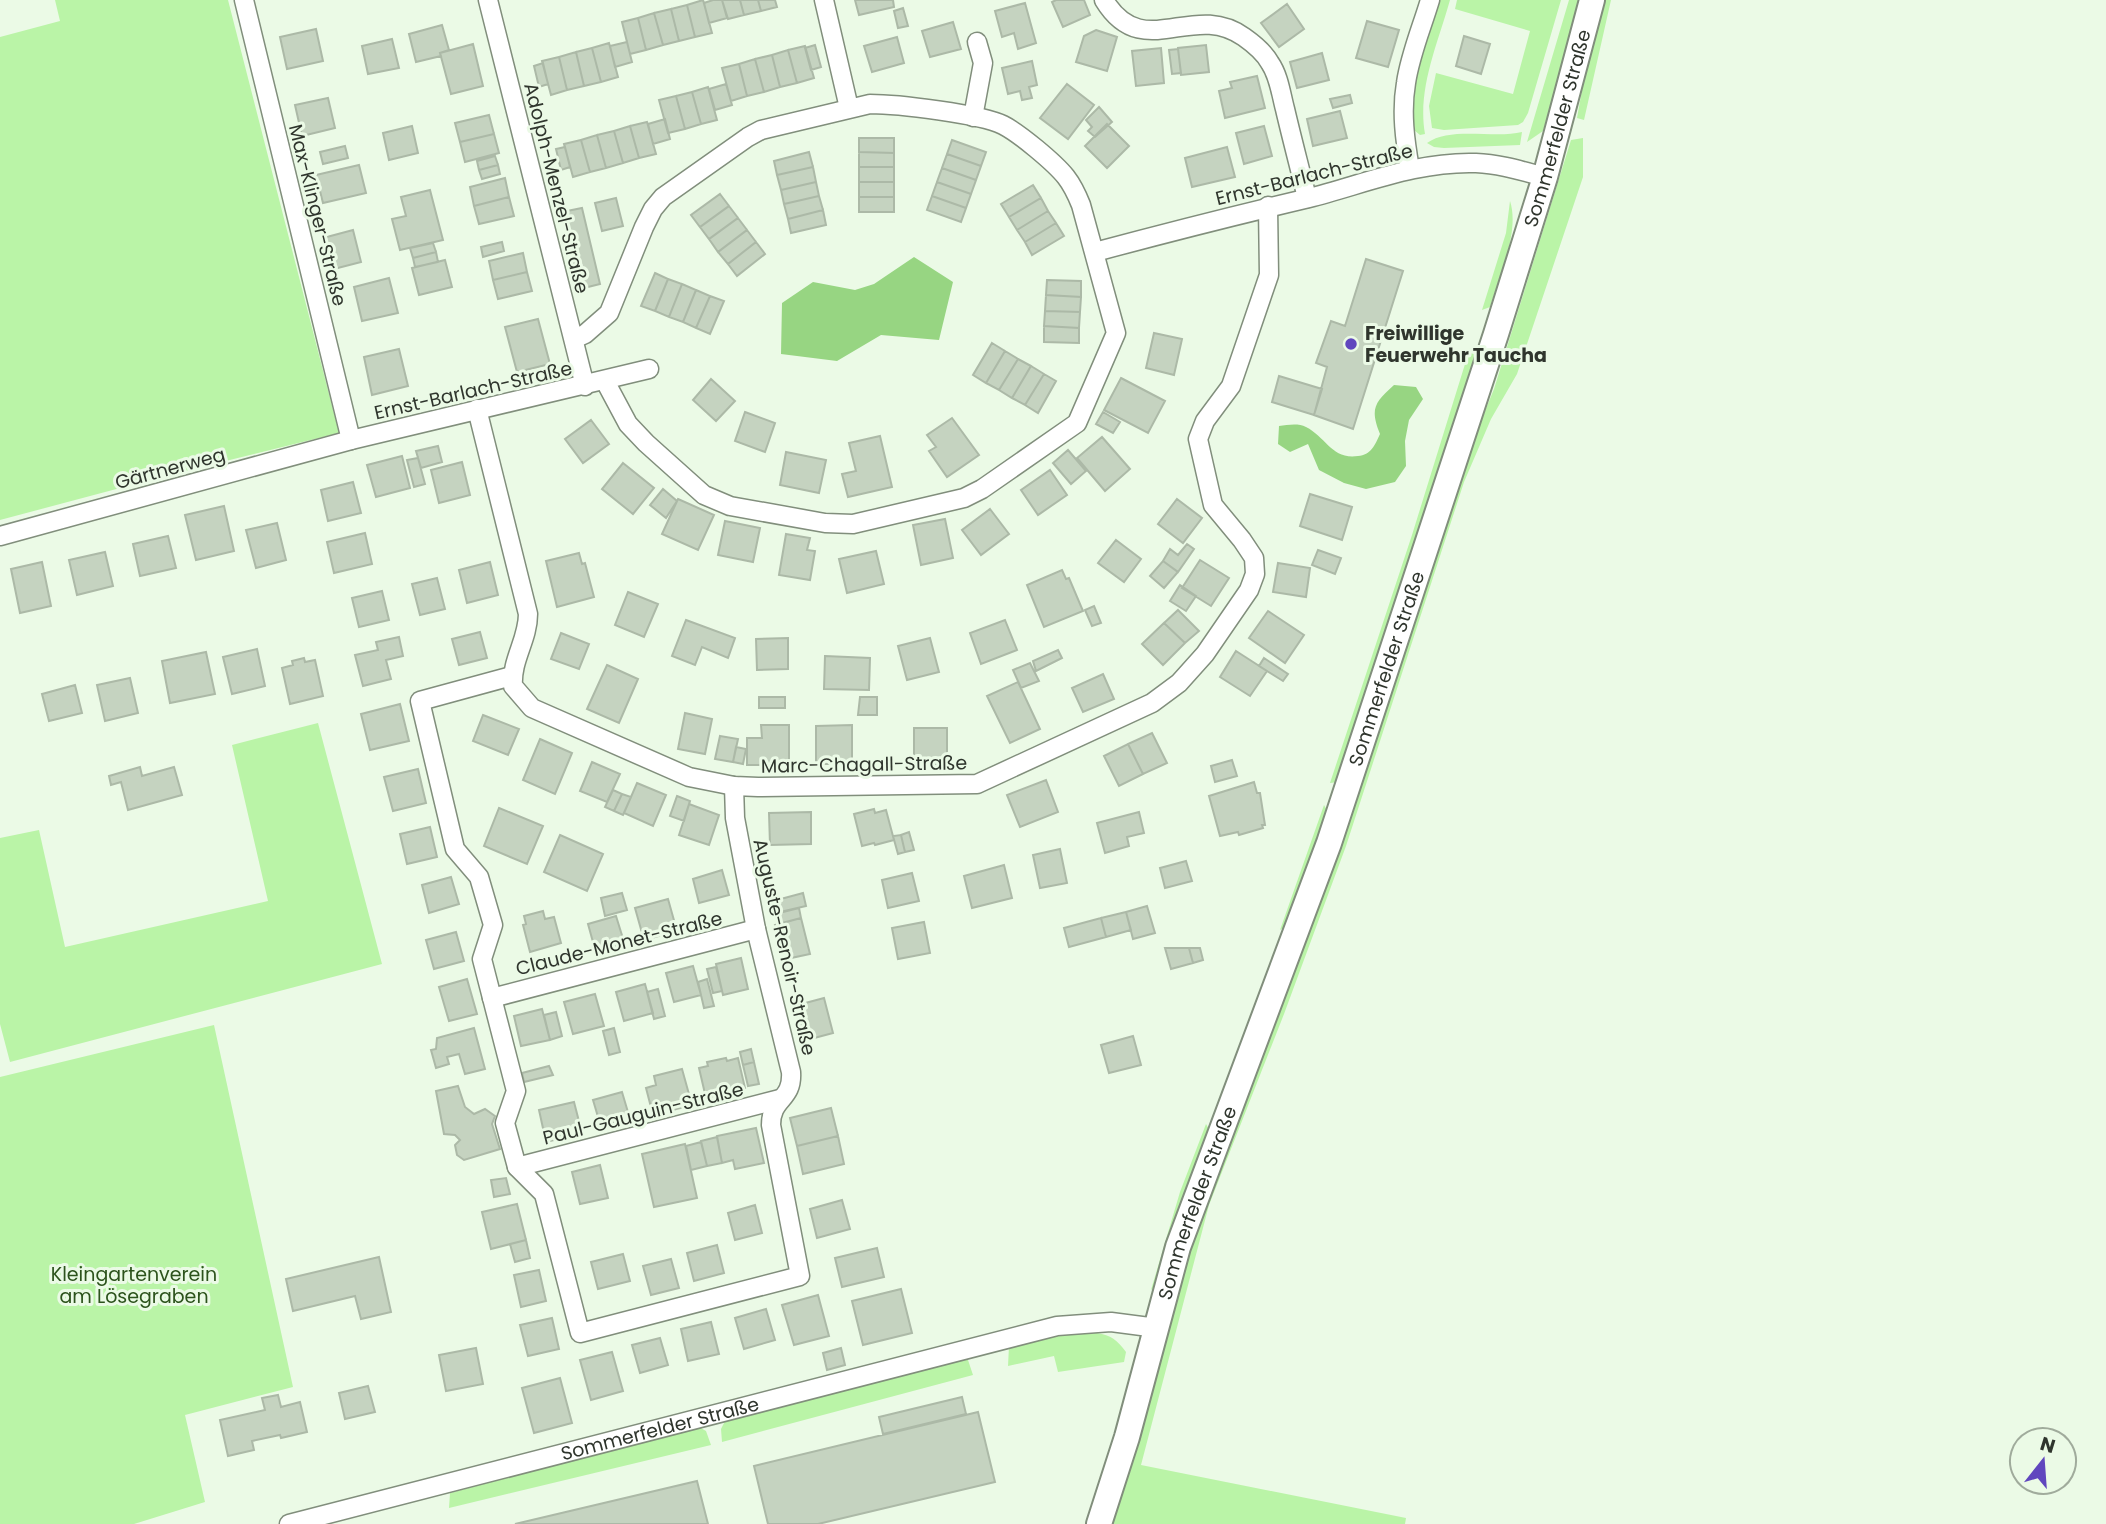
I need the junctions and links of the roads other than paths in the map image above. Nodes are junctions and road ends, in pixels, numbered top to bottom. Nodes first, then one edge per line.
1 (244, 0) edge
2 (488, 0) edge
3 (824, 0) edge
4 (1104, 0) edge
5 (1430, 0) edge
6 (1592, 0) edge
7 (977, 42) dead end
8 (849, 108) junction
9 (973, 117) junction
10 (1410, 169) junction
11 (1545, 177) junction
12 (1307, 198) junction
13 (1268, 206) junction
14 (1096, 252) junction
15 (573, 339) junction
16 (649, 369) dead end
17 (605, 381) junction
18 (585, 386) junction
19 (477, 410) junction
20 (351, 440) junction
21 (0, 536) edge
22 (512, 676) junction
23 (734, 786) junction
24 (756, 929) junction
25 (492, 998) junction
26 (780, 1100) junction
27 (517, 1167) junction
28 (1157, 1328) junction
29 (289, 1524) edge
30 (1099, 1524) edge

1 - 20 street, Max-Klinger-Straße
2 - 15 street, Adolph-Menzel-Straße
3 - 8 street
4 - 12 street
5 - 10 street
6 - 11 main road, Sommerfelder Straße
7 - 9 street
8 - 9 street, Ernst-Barlach-Straße
8 - 15 street, Ernst-Barlach-Straße
9 - 14 street, Ernst-Barlach-Straße
10 - 11 street, Ernst-Barlach-Straße
10 - 12 street, Ernst-Barlach-Straße
11 - 28 main road, Sommerfelder Straße
12 - 13 street, Ernst-Barlach-Straße
13 - 14 street, Ernst-Barlach-Straße
13 - 23 street, Marc-Chagall-Straße
14 - 17 street, Ernst-Barlach-Straße
15 - 18 street, Adolph-Menzel-Straße
16 - 17 street, Ernst-Barlach-Straße
17 - 18 street, Ernst-Barlach-Straße
18 - 19 street, Ernst-Barlach-Straße
19 - 20 street, Ernst-Barlach-Straße
19 - 22 street
20 - 21 street, Gärtnerweg
22 - 23 street, Marc-Chagall-Straße
22 - 25 street
23 - 24 street, Auguste-Renoir-Straße
24 - 25 street, Claude-Monet-Straße
24 - 26 street, Auguste-Renoir-Straße
25 - 27 street
26 - 27 street, Paul-Gauguin-Straße
26 - 27 street, Auguste-Renoir-Straße
28 - 29 street, Sommerfelder Straße
28 - 30 main road, Sommerfelder Straße

